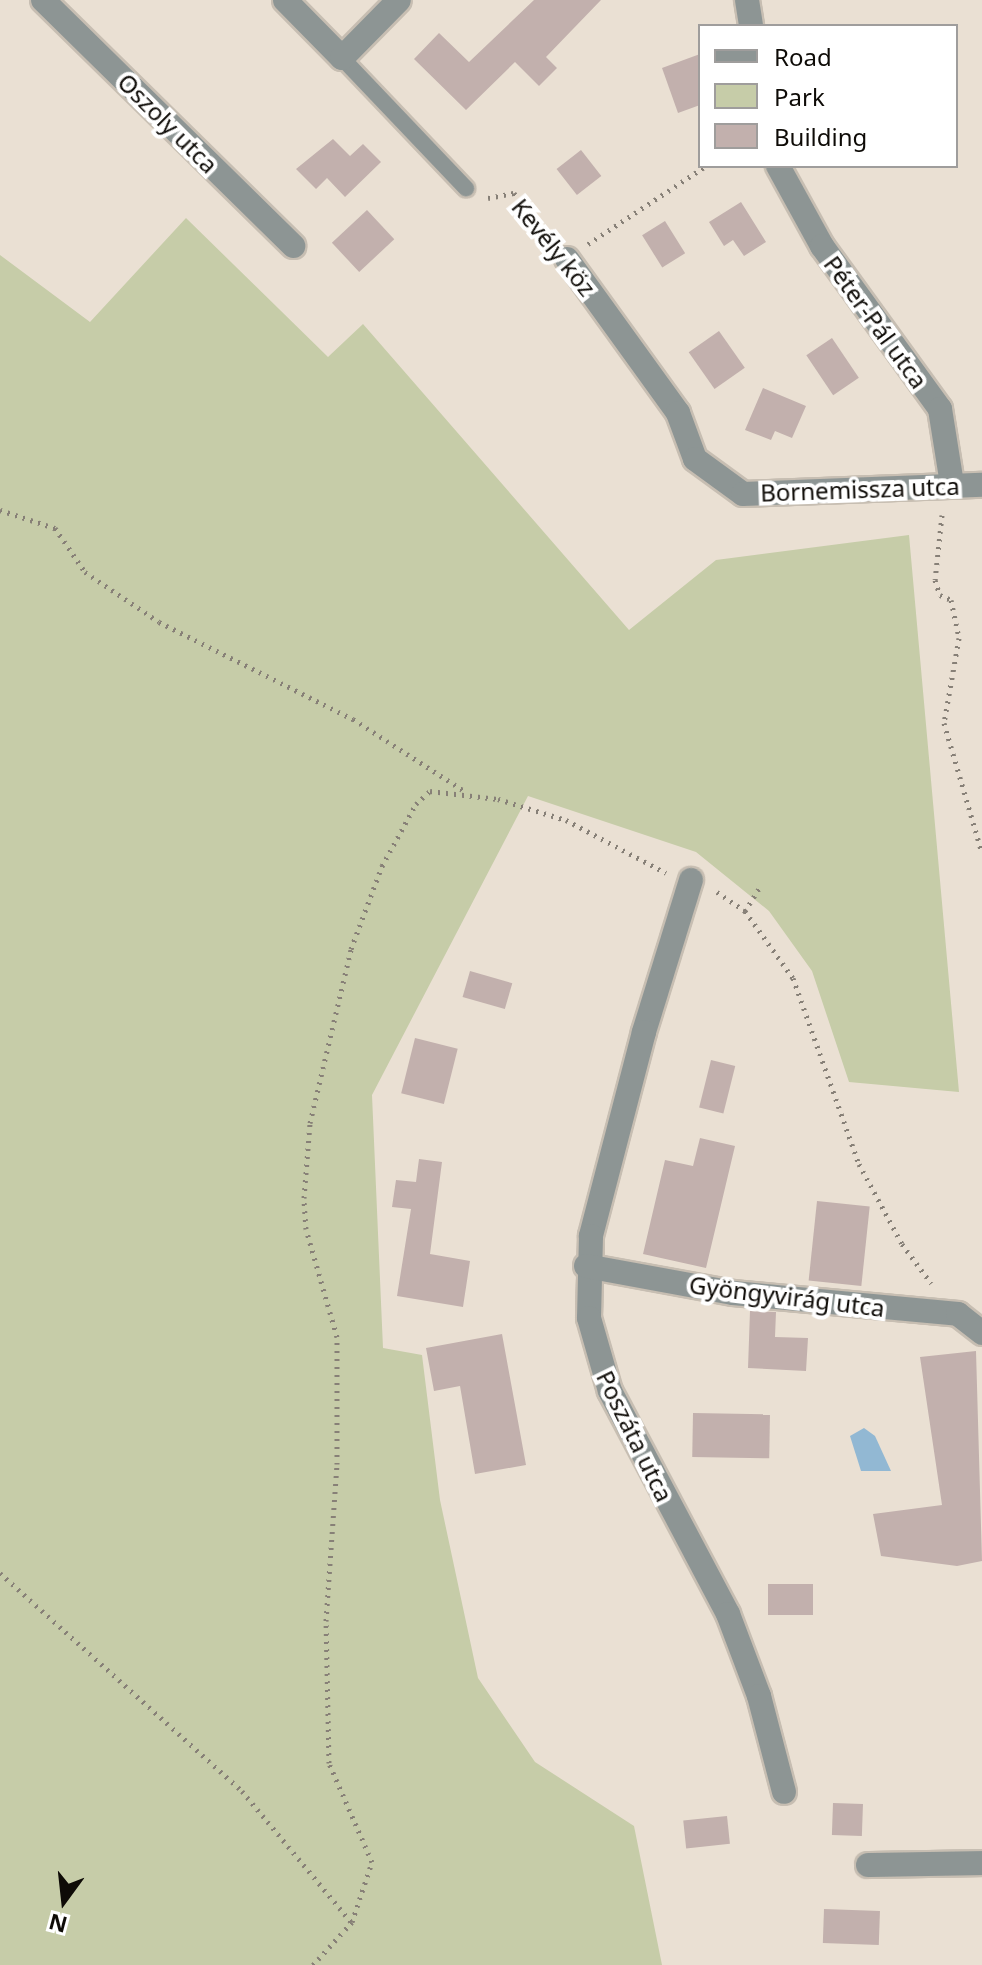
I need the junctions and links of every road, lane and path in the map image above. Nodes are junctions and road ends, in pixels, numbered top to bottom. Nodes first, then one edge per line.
1 (43, 0) edge
2 (285, 0) edge
3 (399, 0) edge
4 (747, 0) edge
5 (751, 24) edge
6 (342, 58) junction
7 (703, 168) edge
8 (779, 168) edge
9 (466, 188) joint
10 (293, 246) dead end
11 (567, 259) junction
12 (628, 340) joint
13 (952, 484) junction
14 (982, 485) edge
15 (0, 510) edge
16 (466, 793) junction
17 (982, 853) edge
18 (691, 880) junction
19 (761, 885) dead end
20 (745, 911) junction
21 (586, 1266) junction
22 (958, 1314) junction
23 (982, 1333) edge
24 (0, 1573) edge
25 (784, 1792) dead end
26 (982, 1863) edge
27 (868, 1865) dead end
28 (352, 1922) junction
29 (313, 1965) edge

1 - 10 street, Oszoly utca
2 - 6 street
3 - 6 street
4 - 5 street
6 - 9 lane
7 - 11 path
8 - 13 street, Péter-Pál utca
9 - 11 path, Kevély köz
11 - 12 street, Kevély köz
12 - 13 street, Bornemissza utca
13 - 14 street, Bornemissza utca
13 - 17 path
15 - 16 path
16 - 18 path
16 - 28 path
18 - 20 path
18 - 21 street, Poszáta utca
19 - 20 path
20 - 22 path
21 - 22 street, Gyöngyvirág utca
21 - 25 street, Poszáta utca
22 - 23 street
24 - 28 path
26 - 27 street
28 - 29 path

